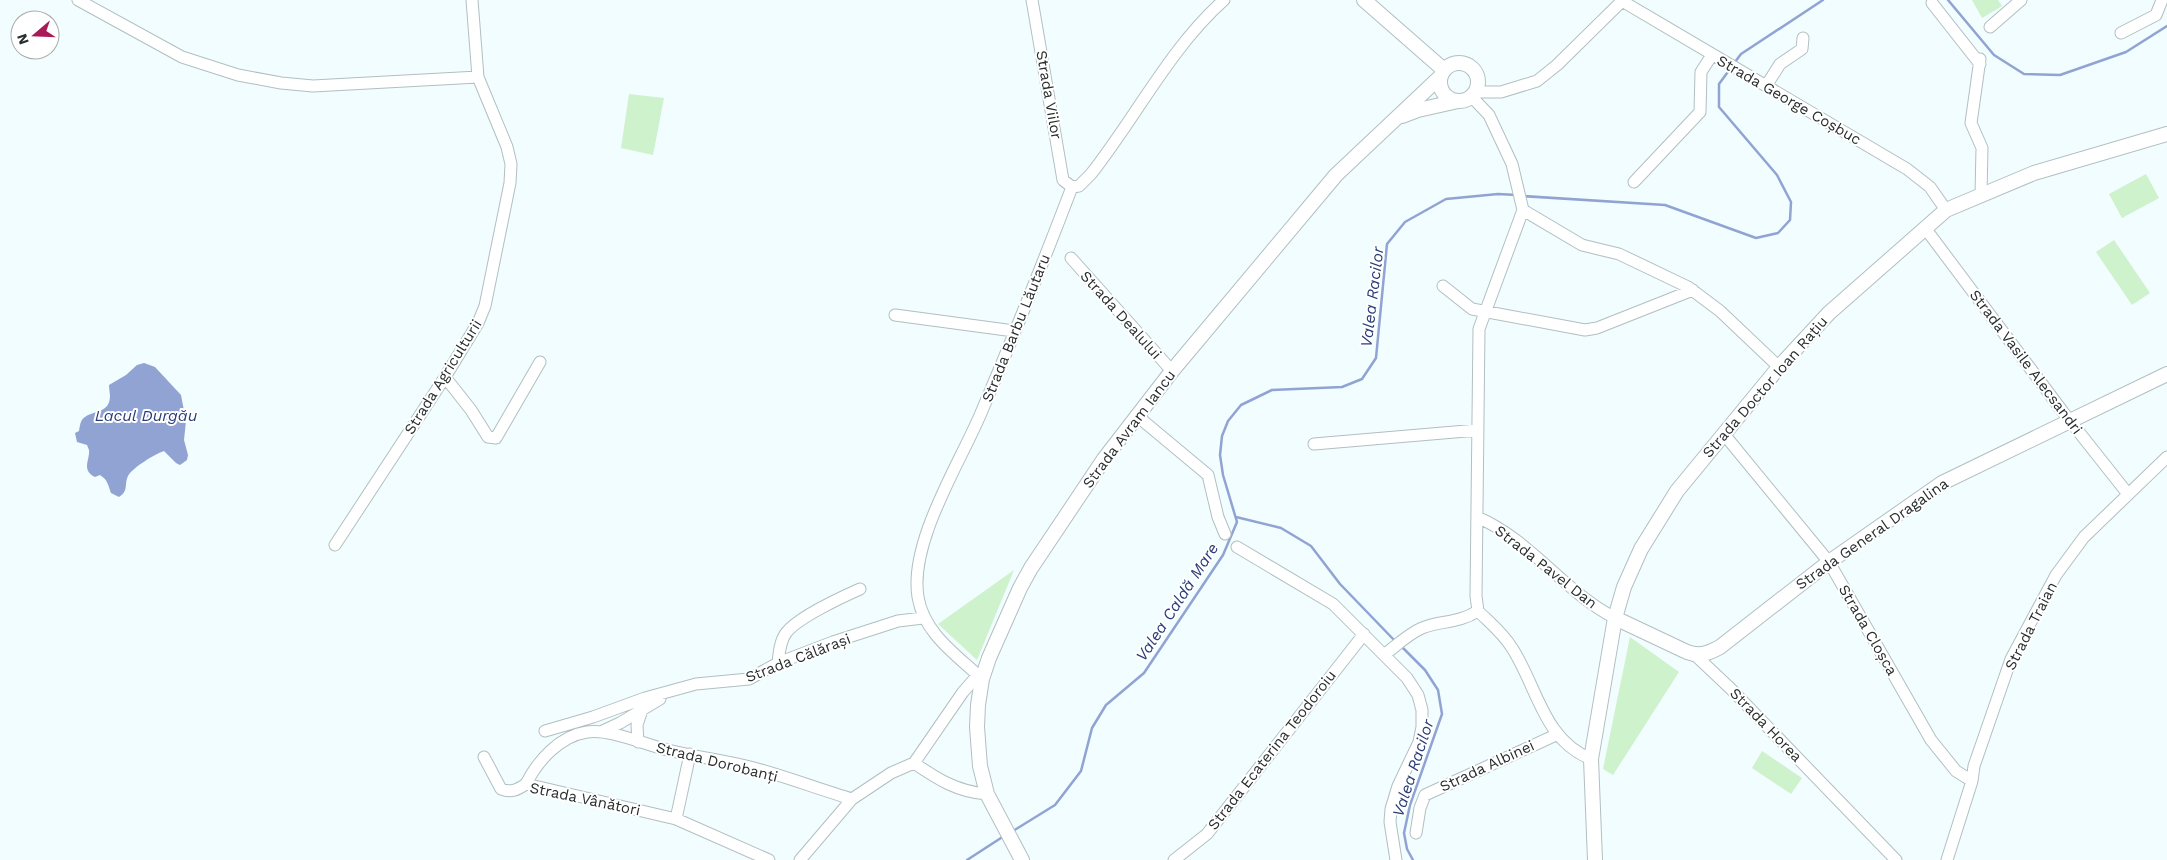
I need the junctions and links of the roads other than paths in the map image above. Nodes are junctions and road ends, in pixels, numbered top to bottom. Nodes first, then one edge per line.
1 (78, 0) edge
2 (472, 0) edge
3 (1032, 0) edge
4 (1224, 0) edge
5 (1364, 0) edge
6 (1622, 0) edge
7 (2021, 0) edge
8 (2162, 0) edge
9 (1932, 3) dead end
10 (1990, 27) dead end
11 (2121, 33) dead end
12 (1803, 38) dead end
13 (1714, 56) junction
14 (1442, 73) junction
15 (478, 77) junction
16 (1766, 86) junction
17 (1468, 96) junction
18 (1394, 120) junction
19 (2166, 136) edge
20 (1634, 182) dead end
21 (1072, 187) junction
22 (1981, 194) junction
23 (1523, 208) junction
24 (1946, 210) junction
25 (1925, 228) junction
26 (1071, 258) dead end
27 (1668, 278) junction
28 (1443, 286) dead end
29 (1693, 290) junction
30 (1669, 300) junction
31 (1484, 312) junction
32 (896, 315) dead end
33 (1014, 331) junction
34 (540, 362) dead end
35 (1779, 367) junction
36 (1172, 371) junction
37 (2167, 374) edge
38 (445, 377) junction
39 (1136, 415) junction
40 (2070, 420) junction
41 (1478, 430) junction
42 (1723, 433) junction
43 (1314, 444) dead end
44 (2167, 457) edge
45 (2128, 494) junction
46 (1478, 517) junction
47 (1225, 534) dead end
48 (335, 545) dead end
49 (1237, 547) dead end
50 (1829, 562) junction
51 (860, 588) dead end
52 (1478, 611) junction
53 (924, 618) junction
54 (1615, 618) junction
55 (1364, 634) junction
56 (1384, 655) junction
57 (1695, 655) junction
58 (778, 663) junction
59 (980, 677) junction
60 (672, 691) junction
61 (642, 710) junction
62 (545, 731) dead end
63 (603, 731) junction
64 (1558, 734) junction
65 (638, 742) junction
66 (690, 754) junction
67 (484, 757) dead end
68 (1591, 759) junction
69 (914, 763) junction
70 (1972, 781) junction
71 (526, 784) junction
72 (987, 794) junction
73 (852, 800) junction
74 (676, 819) junction
75 (1416, 833) dead end
76 (769, 860) edge
77 (800, 860) edge
78 (1022, 860) edge
79 (1174, 860) edge
80 (1396, 860) edge
81 (1595, 860) edge
82 (1896, 860) edge
83 (1947, 860) edge

1 - 15 street
2 - 15 street, Strada Agriculturii
3 - 21 street, Strada Viilor
4 - 21 street
5 - 14 main road
6 - 13 street, Strada George Coșbuc
6 - 17 street
7 - 10 street
8 - 11 street
9 - 22 street
12 - 16 street
13 - 16 street, Strada George Coșbuc
13 - 20 street
14 - 17 main road
14 - 17 main road
14 - 18 main road, Strada Avram Iancu
15 - 38 street, Strada Agriculturii
16 - 24 street, Strada George Coșbuc
17 - 18 main road, Strada Avram Iancu
17 - 23 street
18 - 36 main road, Strada Avram Iancu
19 - 22 main road, Strada Doctor Ioan Rațiu
21 - 33 street, Strada Barbu Lăutaru
22 - 24 main road, Strada Doctor Ioan Rațiu
23 - 27 street
23 - 31 street
24 - 25 main road, Strada Doctor Ioan Rațiu
25 - 35 main road, Strada Doctor Ioan Rațiu
25 - 40 street, Strada Vasile Alecsandri
26 - 36 street, Strada Dealului
27 - 29 street
27 - 30 street
28 - 31 street
29 - 30 street
29 - 35 street
30 - 31 street
31 - 41 street
32 - 33 street
33 - 53 street, Strada Barbu Lăutaru
34 - 38 street
35 - 42 main road, Strada Doctor Ioan Rațiu
36 - 39 main road, Strada Avram Iancu
37 - 40 main road, Strada General Dragalina
38 - 48 street, Strada Agriculturii
39 - 47 street
39 - 59 main road, Strada Avram Iancu
40 - 45 street, Strada Vasile Alecsandri
40 - 50 main road, Strada General Dragalina
41 - 43 street
41 - 46 street
42 - 50 street, Strada Cloșca
42 - 54 main road, Strada Doctor Ioan Rațiu
44 - 45 street, Strada Traian
45 - 70 street, Strada Traian
46 - 52 street
46 - 54 street, Strada Pavel Dan
49 - 55 street
50 - 57 main road, Strada General Dragalina
50 - 70 street, Strada Cloșca
51 - 58 street
52 - 56 street
52 - 64 street
53 - 58 street, Strada Călărași
53 - 59 street, Strada Barbu Lăutaru
54 - 57 main road, Strada Horea
54 - 68 main road, Strada Doctor Ioan Rațiu
55 - 56 street
55 - 79 street, Strada Ecaterina Teodoroiu
56 - 80 street
57 - 82 street, Strada Horea
58 - 60 street, Strada Călărași
59 - 69 street
59 - 72 main road, Strada Avram Iancu
60 - 61 street, Strada Călărași
60 - 62 street, Strada Călărași
61 - 63 street, Strada Călărași
61 - 65 street, Strada Dorobanți
63 - 65 street, Strada Dorobanți
63 - 71 street, Strada Dorobanți
64 - 68 street
64 - 75 street, Strada Albinei
65 - 66 street, Strada Dorobanți
66 - 73 street, Strada Dorobanți
66 - 74 street
67 - 71 street, Strada Vânători
68 - 81 main road, Strada Doctor Ioan Rațiu
69 - 72 street
69 - 73 street
70 - 83 street, Strada Traian
71 - 74 street, Strada Vânători
72 - 78 main road, Strada Avram Iancu
73 - 77 street
74 - 76 street, Strada Vânători

